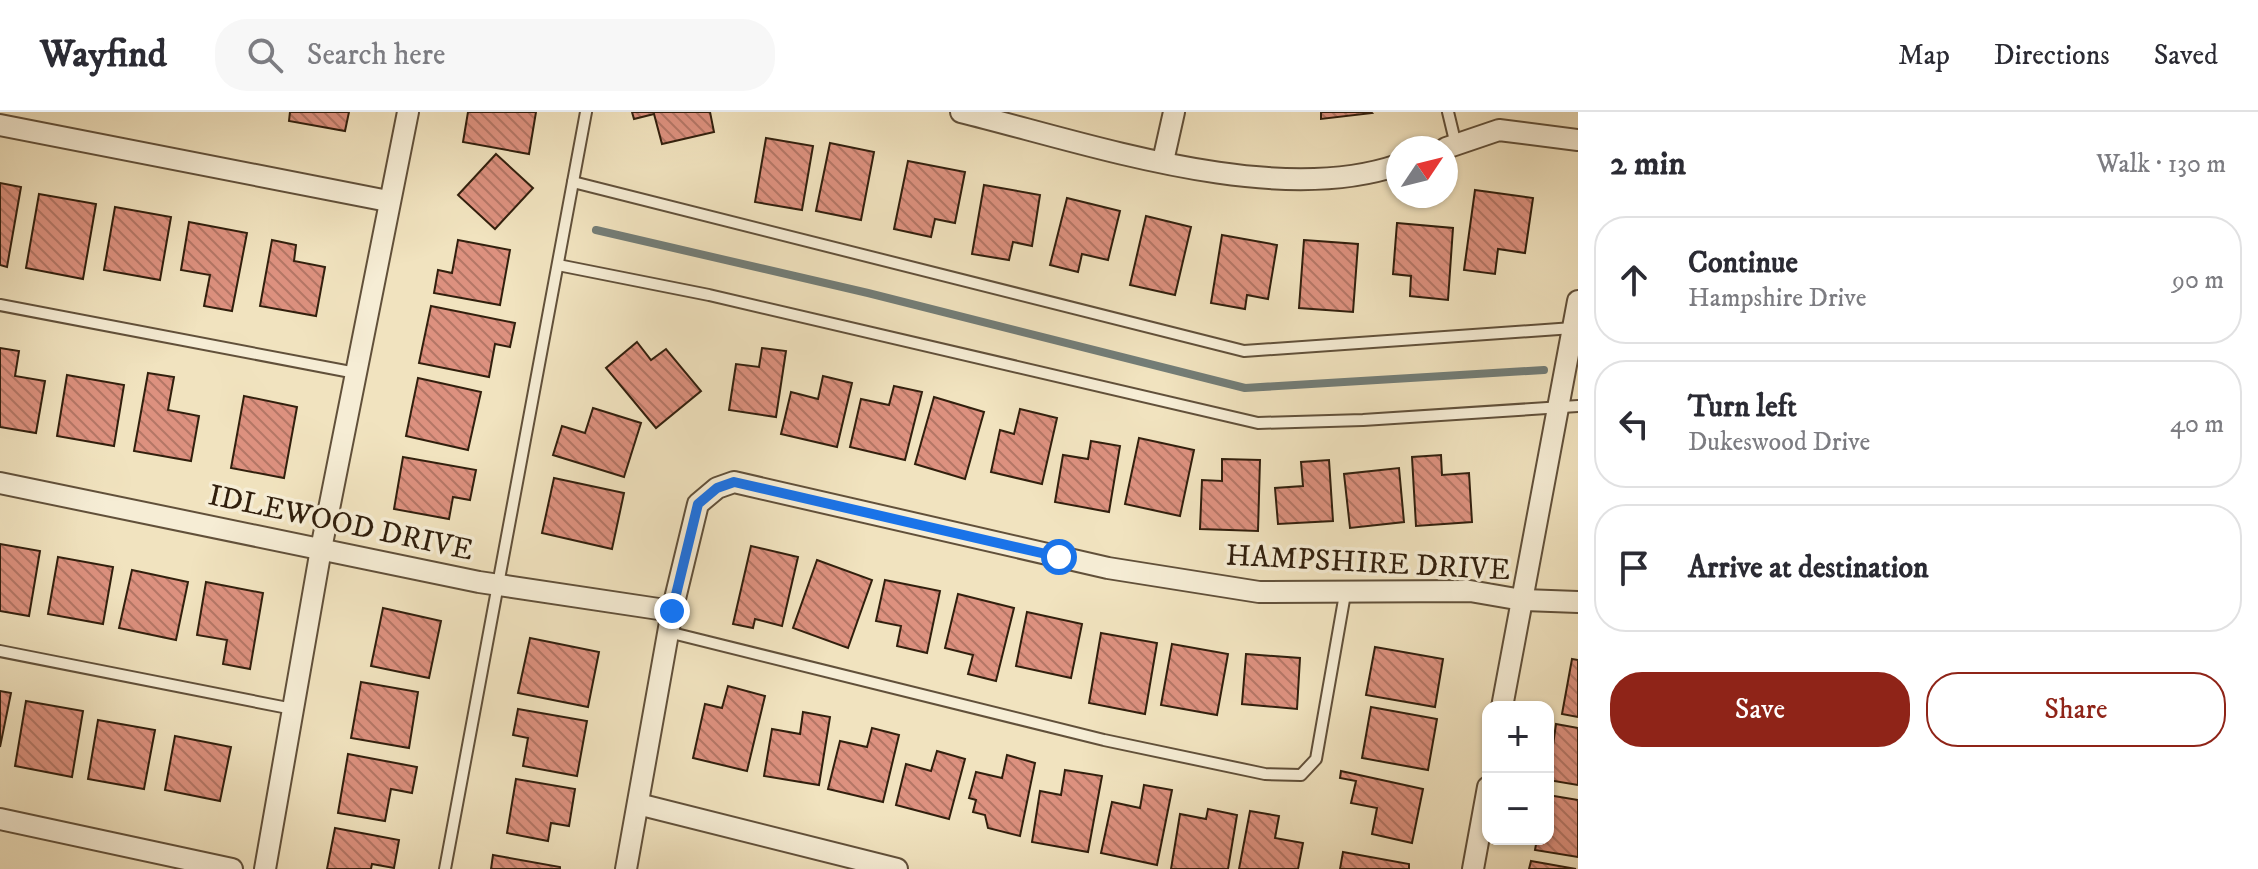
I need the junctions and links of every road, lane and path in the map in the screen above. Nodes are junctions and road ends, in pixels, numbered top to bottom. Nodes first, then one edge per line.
1 (408, 112) edge
2 (586, 112) edge
3 (961, 112) edge
4 (1174, 112) edge
5 (1448, 112) edge
6 (0, 125) edge
7 (1450, 136) edge
8 (1578, 140) edge
9 (1458, 144) edge
10 (1163, 161) junction
11 (1386, 169) edge
12 (573, 182) junction
13 (388, 201) junction
14 (558, 265) junction
15 (1578, 301) edge
16 (0, 305) edge
17 (1576, 328) edge
18 (356, 373) junction
19 (1568, 406) edge
20 (0, 483) edge
21 (321, 549) junction
22 (499, 585) junction
23 (1345, 594) junction
24 (1522, 600) junction
25 (1578, 602) edge
26 (672, 611) junction
27 (668, 632) junction
28 (0, 651) edge
29 (1503, 701) edge
30 (293, 709) junction
31 (638, 804) junction
32 (0, 819) edge
33 (1482, 820) edge
34 (232, 869) edge
35 (265, 869) edge
36 (445, 869) edge
37 (626, 869) edge
38 (897, 869) edge
39 (1473, 869) edge

1 - 13 street
2 - 12 lane
3 - 10 street
4 - 10 street
5 - 7 lane
6 - 13 street
8 - 9 street
10 - 11 street
12 - 14 lane
12 - 17 lane
13 - 18 street
14 - 19 lane
14 - 22 lane
15 - 17 street
16 - 18 lane
17 - 19 street
18 - 21 street
19 - 24 street
20 - 21 street, IDLEWOOD DRIVE
21 - 22 street, IDLEWOOD DRIVE
21 - 30 street
22 - 26 street, IDLEWOOD DRIVE
22 - 36 lane
23 - 24 street, HAMPSHIRE DRIVE
23 - 26 street, HAMPSHIRE DRIVE
23 - 27 lane
24 - 25 street, HAMPSHIRE DRIVE
24 - 29 street
26 - 27 street
27 - 31 street
28 - 30 lane
30 - 35 street
31 - 37 street
31 - 38 street
32 - 34 street
33 - 39 street

